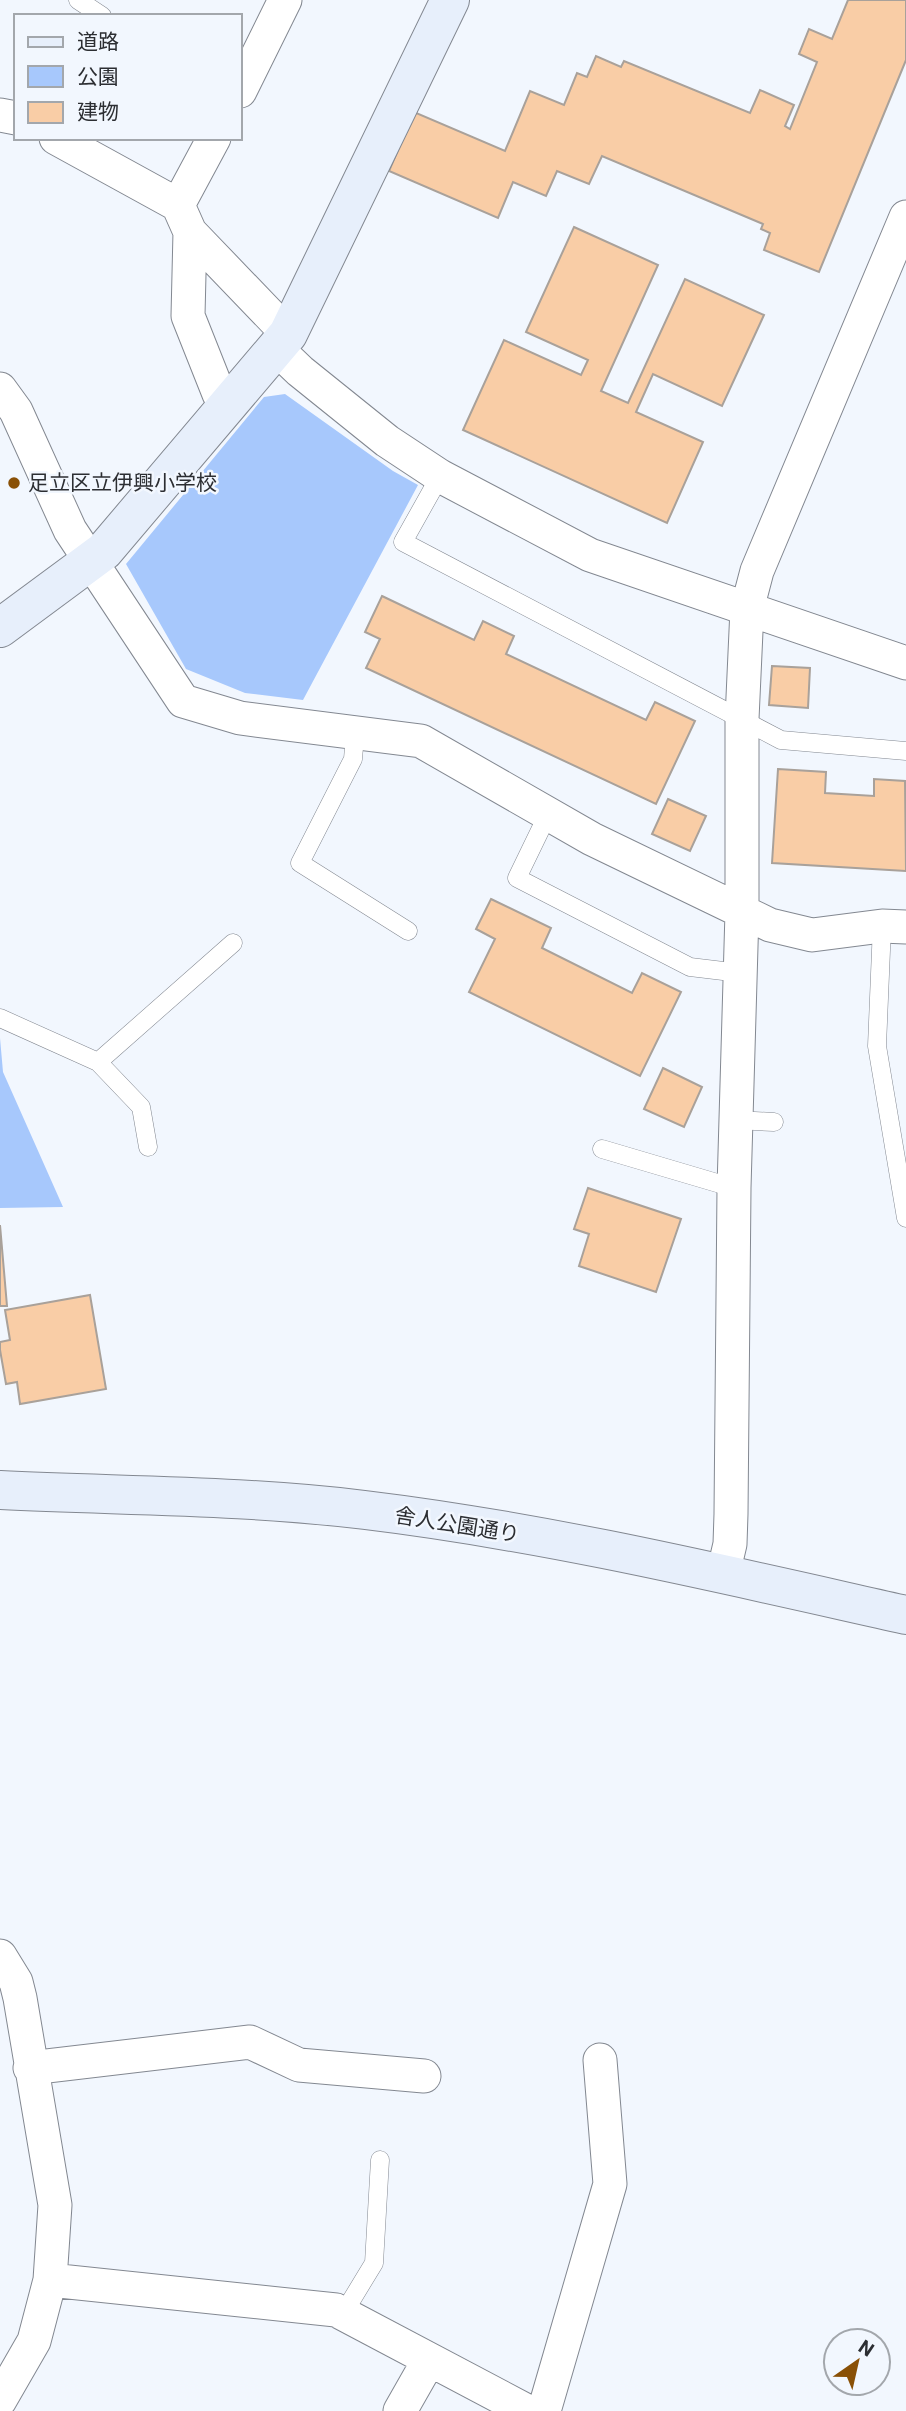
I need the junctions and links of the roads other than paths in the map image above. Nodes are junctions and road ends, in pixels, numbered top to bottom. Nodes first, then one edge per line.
1 (78, 0) edge
2 (285, 0) edge
3 (450, 0) edge
4 (99, 14) edge
5 (242, 87) edge
6 (59, 140) edge
7 (213, 140) edge
8 (906, 217) edge
9 (184, 219) junction
10 (282, 342) junction
11 (0, 389) edge
12 (228, 404) junction
13 (440, 476) junction
14 (92, 561) junction
15 (747, 609) junction
16 (0, 628) edge
17 (906, 663) edge
18 (742, 719) junction
19 (355, 735) junction
20 (906, 751) edge
21 (548, 814) junction
22 (742, 912) junction
23 (894, 926) edge
24 (408, 931) dead end
25 (233, 943) dead end
26 (740, 972) junction
27 (0, 1018) edge
28 (98, 1062) junction
29 (736, 1120) junction
30 (774, 1122) dead end
31 (148, 1147) dead end
32 (602, 1149) dead end
33 (734, 1188) junction
34 (906, 1218) edge
35 (0, 1490) edge
36 (723, 1574) junction
37 (906, 1615) edge
38 (0, 1956) edge
39 (600, 2060) dead end
40 (30, 2068) junction
41 (424, 2076) dead end
42 (380, 2160) dead end
43 (50, 2280) junction
44 (343, 2314) junction
45 (429, 2360) junction
46 (0, 2400) edge
47 (400, 2411) edge
48 (527, 2411) edge
49 (544, 2411) edge

1 - 4 lane
2 - 5 street
3 - 10 street
6 - 9 street
7 - 9 street
8 - 15 street
9 - 10 street
9 - 12 street
10 - 12 street
10 - 13 street
11 - 14 street
12 - 14 street
13 - 15 street
13 - 18 lane
14 - 16 street
14 - 19 street
15 - 17 street
15 - 18 street
18 - 20 lane
18 - 22 street
19 - 21 street
19 - 24 lane
21 - 22 street
21 - 26 lane
22 - 23 street
22 - 26 street
23 - 34 lane
25 - 28 lane
26 - 29 street
27 - 28 lane
28 - 31 lane
29 - 30 lane
29 - 33 street
32 - 33 lane
33 - 36 street
35 - 36 street, 舎人公園通り
36 - 37 street, 舎人公園通り
38 - 40 street
39 - 49 street
40 - 41 street
40 - 43 street
42 - 44 lane
43 - 44 street
43 - 46 street
44 - 45 street
45 - 47 street
45 - 48 street

